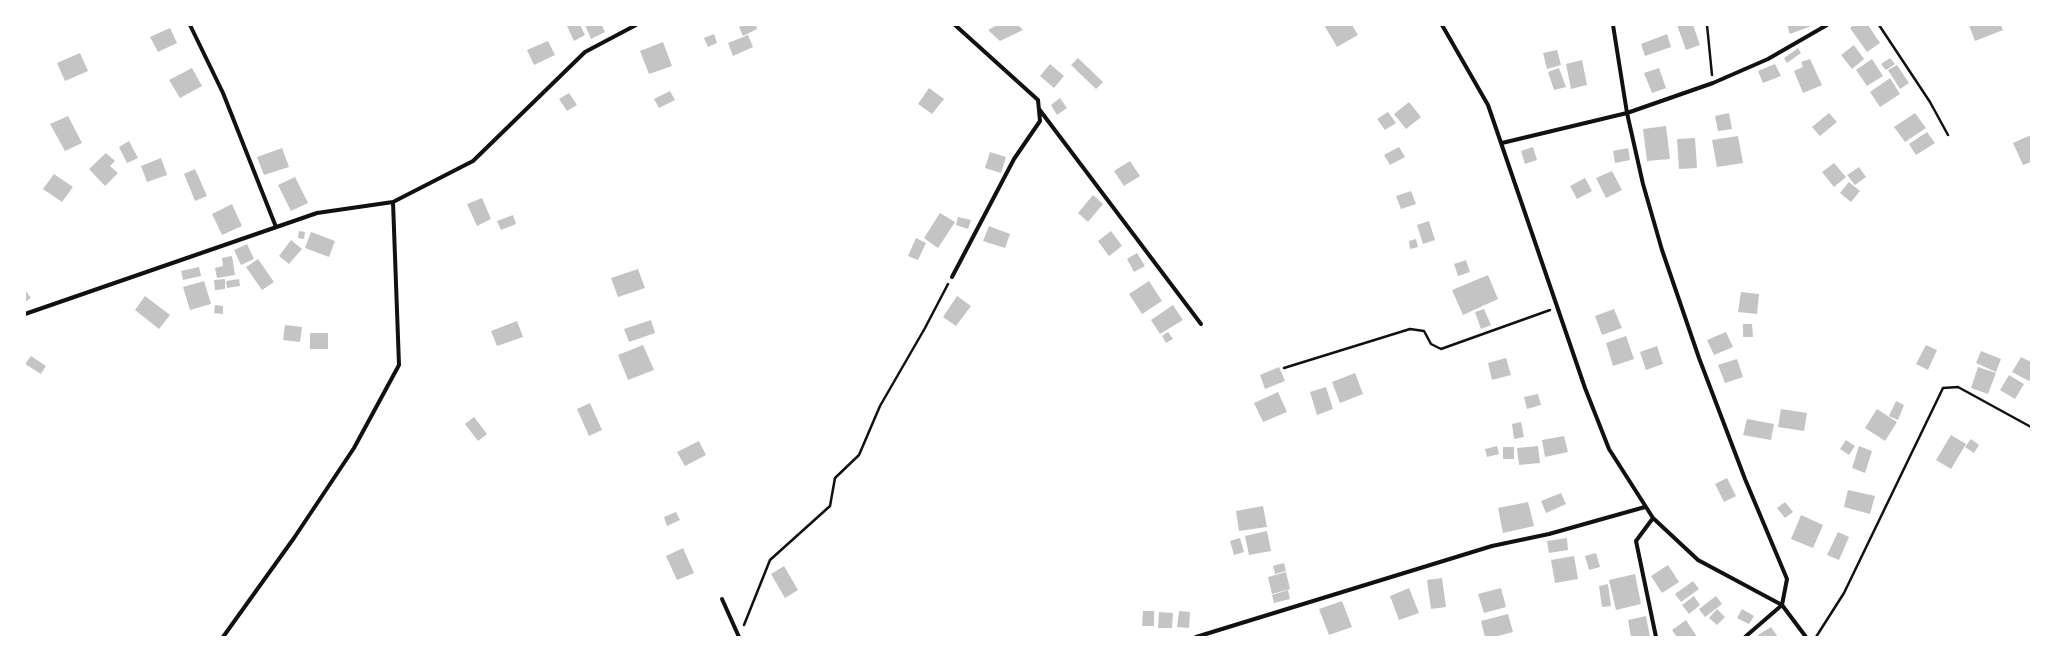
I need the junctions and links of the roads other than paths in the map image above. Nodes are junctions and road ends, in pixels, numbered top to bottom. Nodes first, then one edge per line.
1 (190, 25) edge
2 (636, 25) edge
3 (955, 25) edge
4 (1442, 25) edge
5 (1613, 25) edge
6 (1827, 25) edge
7 (1038, 108) junction
8 (1627, 113) junction
9 (1502, 143) junction
10 (393, 202) junction
11 (276, 227) junction
12 (952, 277) road end
13 (25, 314) edge
14 (1200, 324) dead end
15 (1645, 507) junction
16 (1653, 518) junction
17 (722, 599) dead end
18 (1782, 605) junction
19 (223, 637) edge
20 (739, 637) edge
21 (1196, 637) edge
22 (1656, 637) edge
23 (1744, 637) edge
24 (1806, 637) edge

1 - 11 street
2 - 10 street
3 - 7 street
4 - 9 street
5 - 8 street
6 - 8 street
7 - 12 street
7 - 14 street
8 - 9 street
8 - 18 street
9 - 15 street
10 - 11 street
10 - 19 street
11 - 13 street
15 - 16 street
15 - 21 street
16 - 18 street
16 - 22 street
17 - 20 street
18 - 23 street
18 - 24 street

